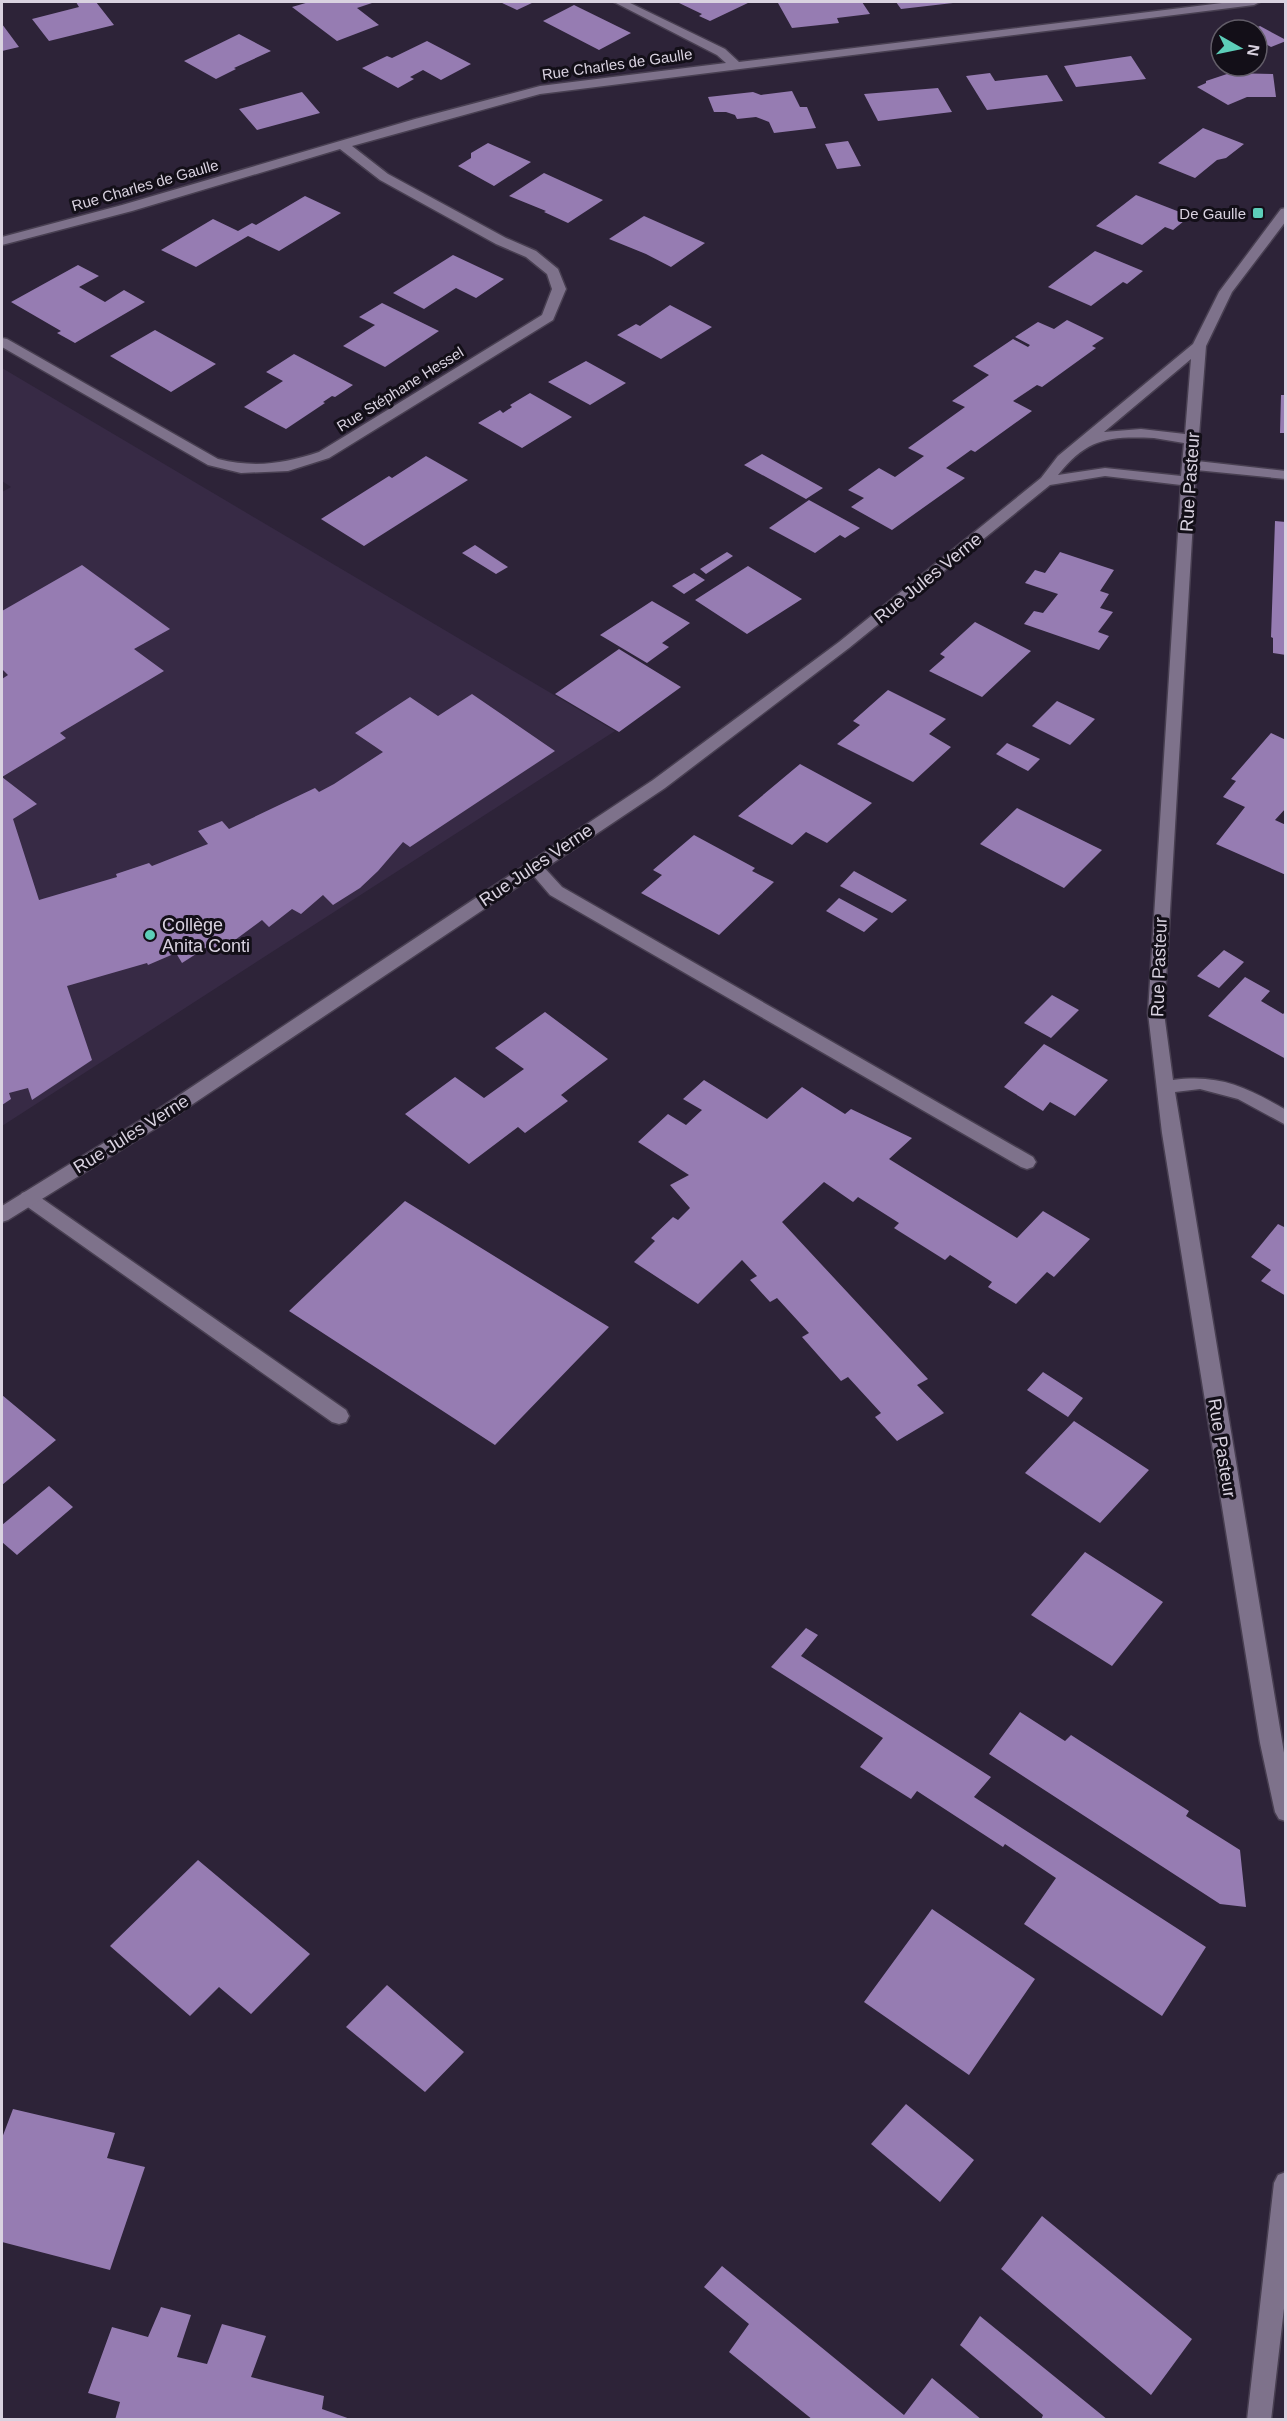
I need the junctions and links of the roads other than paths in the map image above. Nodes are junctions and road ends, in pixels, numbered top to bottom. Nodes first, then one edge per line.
1 (620, 2) edge
2 (1254, 2) edge
3 (735, 65) junction
4 (344, 146) junction
5 (1286, 212) edge
6 (2, 241) edge
7 (2, 342) edge
8 (1199, 346) junction
9 (1085, 440) junction
10 (1192, 440) junction
11 (1189, 473) junction
12 (1286, 475) edge
13 (1046, 481) junction
14 (534, 867) junction
15 (1166, 1087) junction
16 (1286, 1119) edge
17 (1027, 1162) dead end
18 (28, 1198) junction
19 (2, 1215) edge
20 (339, 1416) dead end
21 (1286, 1812) edge
22 (1286, 2183) edge
23 (1259, 2420) edge

1 - 3 street
2 - 3 street, Rue Charles de Gaulle
3 - 4 street, Rue Charles de Gaulle
4 - 6 street, Rue Charles de Gaulle
4 - 7 street, Rue Stéphane Hessel
5 - 8 street, Rue Pasteur
8 - 9 street
8 - 10 street, Rue Pasteur
9 - 10 street, Rue Jules Verne
9 - 13 street, Rue Jules Verne
10 - 11 street, Rue Pasteur
11 - 12 street
11 - 13 street
11 - 15 street, Rue Pasteur
13 - 14 street, Rue Jules Verne
14 - 17 street
14 - 18 street, Rue Jules Verne
15 - 16 street
15 - 21 street, Rue Pasteur
18 - 19 street, Rue Jules Verne
18 - 20 street
22 - 23 street

